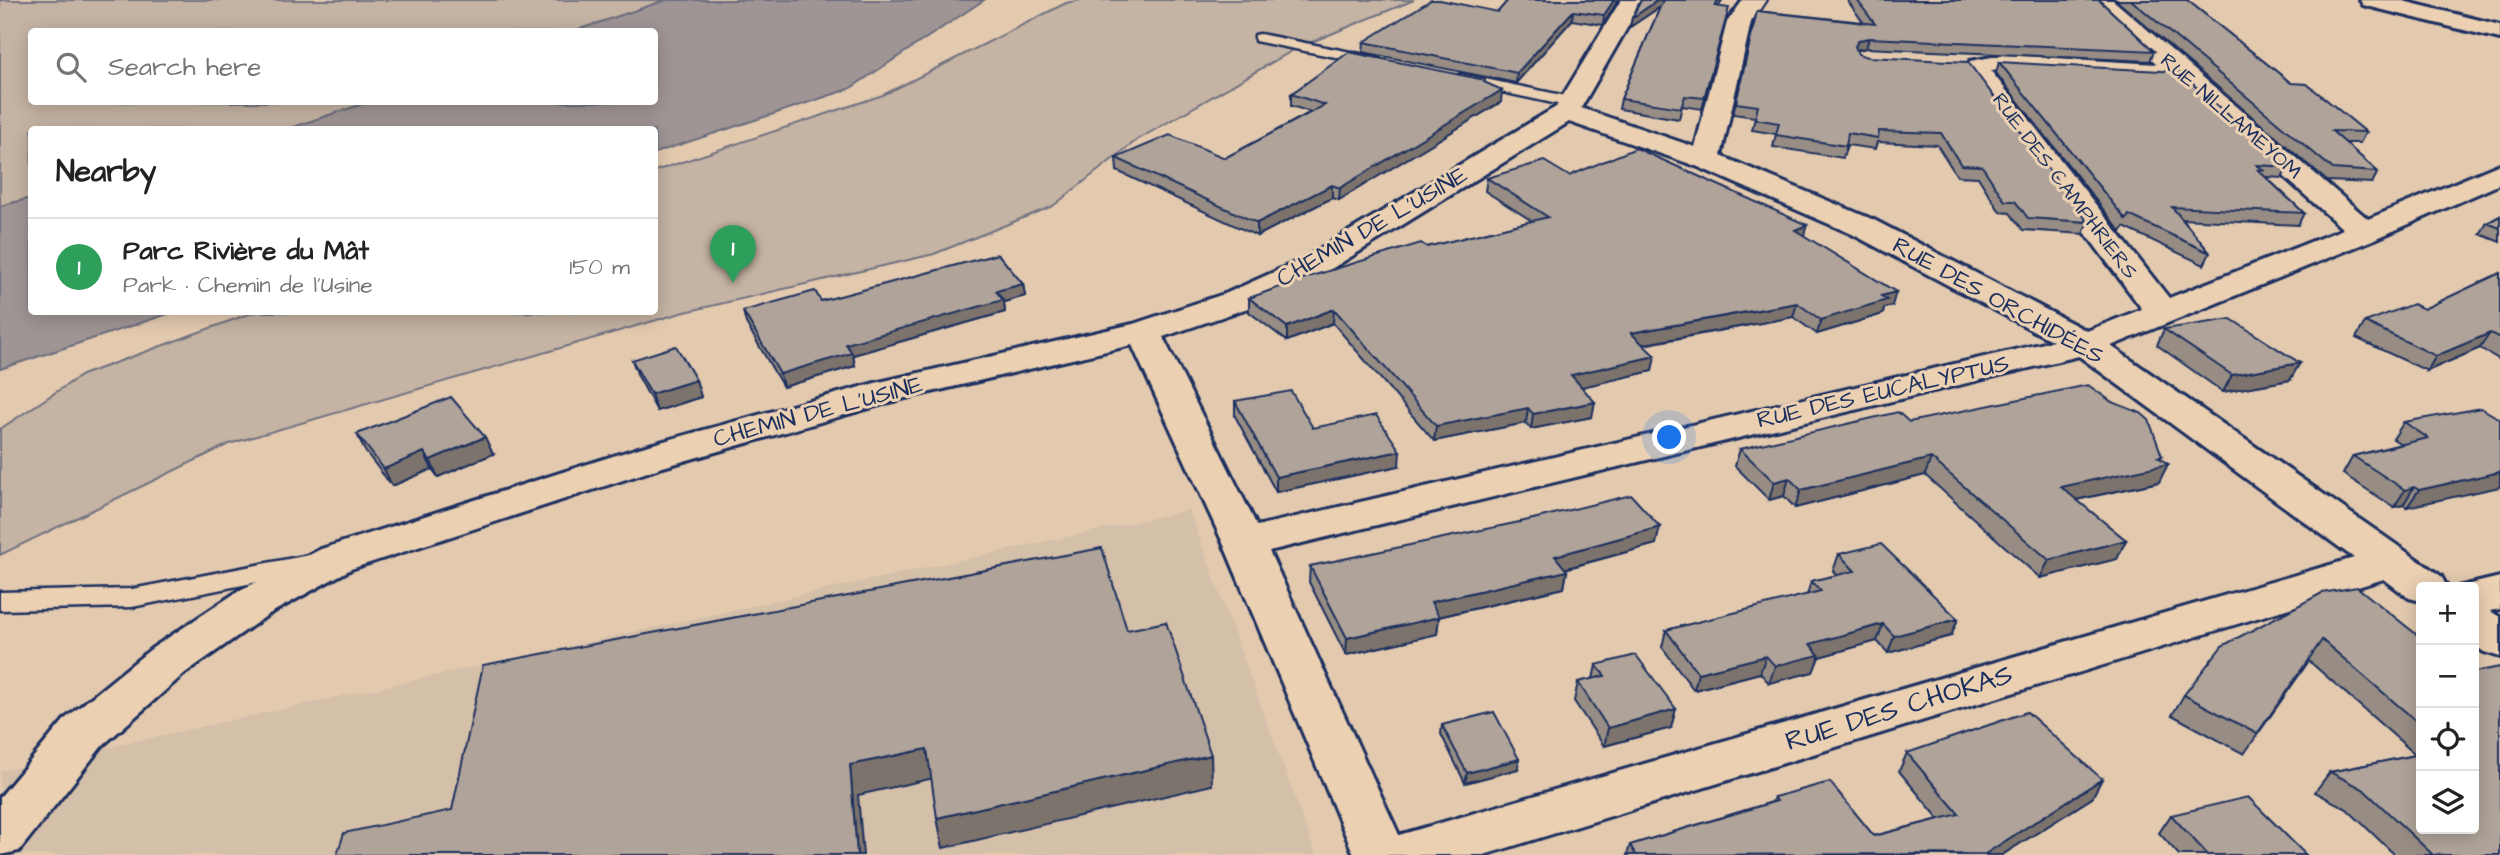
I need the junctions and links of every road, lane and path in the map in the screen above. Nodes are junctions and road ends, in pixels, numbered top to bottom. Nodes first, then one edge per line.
1 (1632, 0) edge
2 (1755, 0) edge
3 (2099, 0) edge
4 (2371, 0) edge
5 (2500, 32) edge
6 (1260, 38) dead end
7 (1395, 65) edge
8 (2181, 73) junction
9 (1449, 76) edge
10 (1568, 107) junction
11 (1706, 160) junction
12 (2500, 173) edge
13 (2364, 232) junction
14 (2161, 312) junction
15 (1143, 332) junction
16 (2085, 344) junction
17 (1244, 543) junction
18 (336, 559) junction
19 (2408, 574) edge
20 (2500, 593) edge
21 (2479, 597) edge
22 (0, 601) edge
23 (2479, 625) edge
24 (2500, 640) edge
25 (0, 835) edge
26 (1381, 855) edge
27 (1408, 855) edge

1 - 10 street, CHEMIN DE L'USINE
2 - 11 street
3 - 8 street, RUE NILLAMEYOM
4 - 5 street
6 - 7 lane
8 - 13 street, RUE NILLAMEYOM
8 - 14 street, RUE DES CAMPHRIERS
9 - 10 lane
10 - 11 street, RUE DES ORCHIDÉES
10 - 15 street, CHEMIN DE L'USINE
11 - 16 street, RUE DES ORCHIDÉES
12 - 13 street, RUE DES EUCALYPTUS
13 - 14 street, RUE DES EUCALYPTUS
14 - 16 street, RUE DES EUCALYPTUS
15 - 17 street
15 - 18 street, CHEMIN DE L'USINE
16 - 17 street, RUE DES EUCALYPTUS
16 - 19 street, RUE DES ORCHIDÉES
17 - 26 street
18 - 22 lane
18 - 25 street, CHEMIN DE L'USINE
19 - 27 street, RUE DES CHOKAS
20 - 21 street
23 - 24 street

